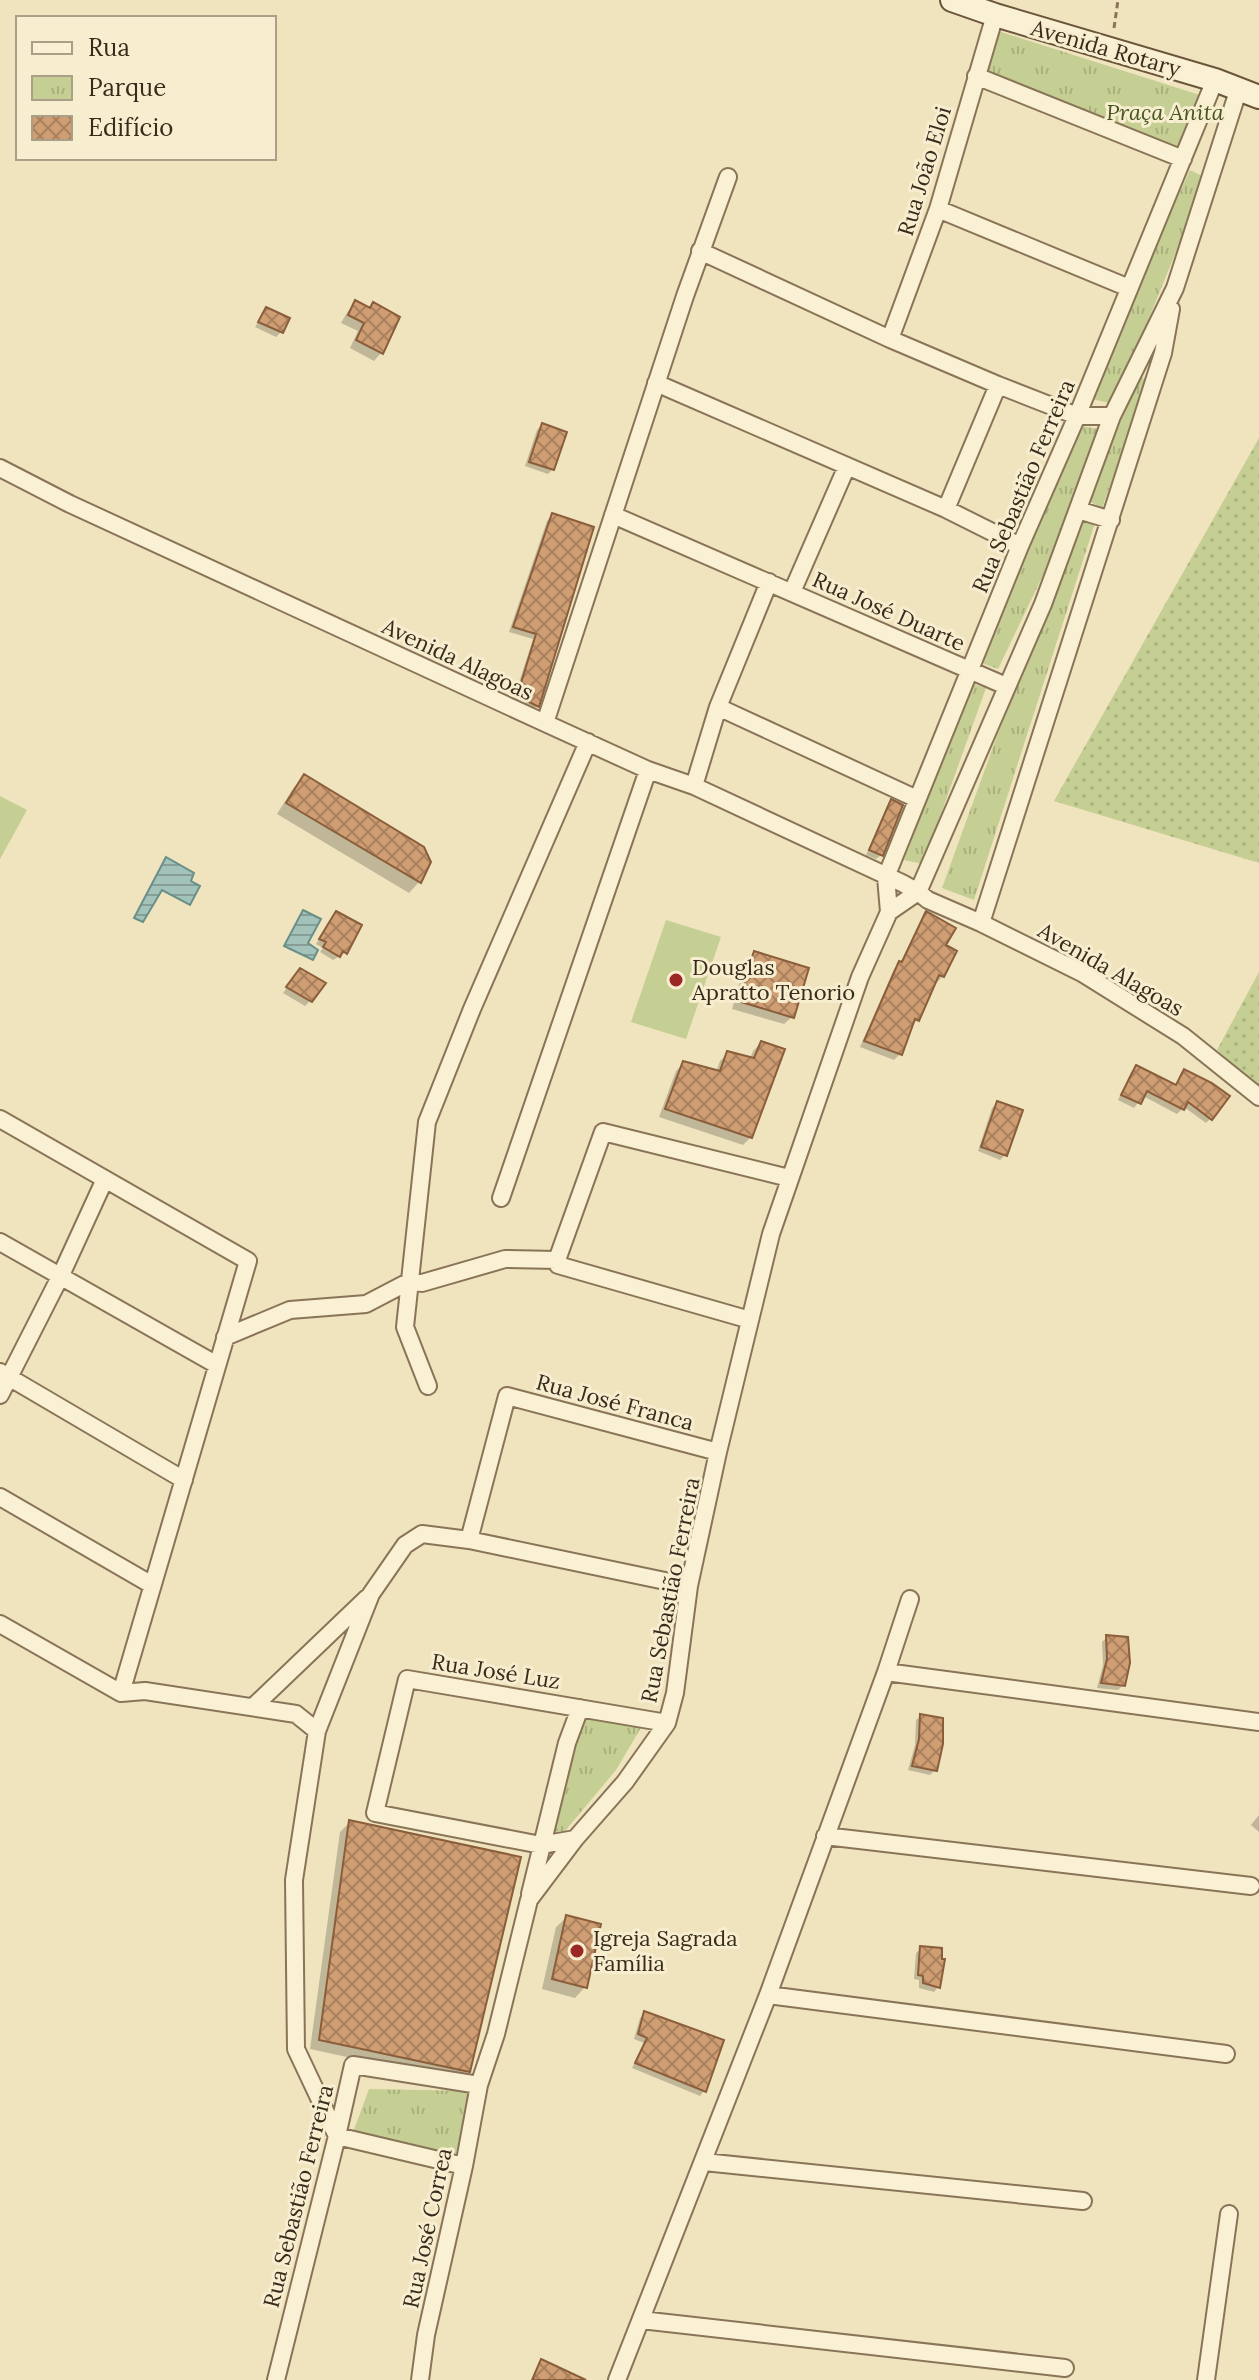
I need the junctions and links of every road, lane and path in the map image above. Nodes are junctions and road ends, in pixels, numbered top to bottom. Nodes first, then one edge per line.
1 (952, 0) edge
2 (1118, 0) edge
3 (995, 15) junction
4 (1111, 50) junction
5 (976, 76) junction
6 (1215, 80) junction
7 (1249, 93) edge
8 (1183, 159) junction
9 (728, 177) dead end
10 (938, 209) junction
11 (700, 251) junction
12 (1129, 288) junction
13 (1175, 288) junction
14 (890, 339) junction
15 (656, 383) junction
16 (998, 385) junction
17 (1077, 416) junction
18 (1112, 416) junction
19 (847, 466) junction
20 (0, 468) edge
21 (946, 509) junction
22 (1078, 510) junction
23 (613, 515) junction
24 (1111, 520) junction
25 (1020, 546) junction
26 (769, 582) junction
27 (792, 592) junction
28 (969, 671) junction
29 (1006, 686) junction
30 (718, 707) junction
31 (545, 723) junction
32 (588, 742) junction
33 (648, 770) junction
34 (694, 786) junction
35 (917, 799) junction
36 (894, 880) junction
37 (923, 896) junction
38 (889, 912) junction
39 (981, 923) junction
40 (1259, 1097) edge
41 (0, 1119) edge
42 (789, 1178) junction
43 (105, 1179) junction
44 (501, 1198) dead end
45 (0, 1242) edge
46 (557, 1262) junction
47 (61, 1275) junction
48 (410, 1281) junction
49 (750, 1320) junction
50 (225, 1337) junction
51 (217, 1365) junction
52 (5, 1375) edge
53 (428, 1386) dead end
54 (0, 1395) edge
55 (718, 1452) junction
56 (184, 1480) junction
57 (0, 1497) edge
58 (469, 1540) junction
59 (152, 1585) junction
60 (689, 1586) junction
61 (371, 1594) junction
62 (910, 1599) dead end
63 (0, 1624) edge
64 (886, 1672) junction
65 (121, 1693) junction
66 (253, 1707) junction
67 (580, 1708) junction
68 (1259, 1722) edge
69 (667, 1723) junction
70 (317, 1731) junction
71 (825, 1836) junction
72 (575, 1839) junction
73 (541, 1845) junction
74 (1251, 1886) dead end
75 (529, 1900) junction
76 (768, 1995) junction
77 (1226, 2054) dead end
78 (479, 2085) junction
79 (337, 2136) junction
80 (704, 2162) junction
81 (464, 2166) junction
82 (1083, 2201) dead end
83 (1229, 2214) dead end
84 (641, 2320) junction
85 (1065, 2368) dead end
86 (276, 2380) edge
87 (420, 2380) edge
88 (617, 2380) edge
89 (1206, 2380) edge

1 - 3 main road, Avenida Rotary
2 - 4 path
3 - 4 main road, Avenida Rotary
3 - 5 street, Rua João Eloi
4 - 6 main road, Avenida Rotary
5 - 8 street
5 - 10 street, Rua João Eloi
6 - 7 main road, Avenida Rotary
6 - 8 street, Rua Sebastião Ferreira
7 - 13 street
8 - 12 street, Rua Sebastião Ferreira
9 - 11 street
10 - 12 street
10 - 14 street, Rua João Eloi
11 - 14 street
11 - 15 street
12 - 17 street, Rua Sebastião Ferreira
13 - 18 street
13 - 24 street
14 - 16 street
15 - 19 street
15 - 23 street
16 - 17 street
16 - 21 street
17 - 18 street
17 - 25 street, Rua Sebastião Ferreira
18 - 22 street
19 - 21 street
19 - 27 street
20 - 31 street, Avenida Alagoas
21 - 25 street
22 - 24 street
22 - 29 street
23 - 26 street, Rua José Duarte
23 - 31 street
24 - 39 street
25 - 28 street, Rua Sebastião Ferreira
26 - 27 street, Rua José Duarte
26 - 30 street
27 - 28 street, Rua José Duarte
28 - 29 street, Rua José Duarte
28 - 35 street, Rua Sebastião Ferreira
29 - 37 street
30 - 34 street
30 - 35 street
31 - 32 street, Avenida Alagoas
32 - 33 street, Avenida Alagoas
32 - 48 street
33 - 34 street, Avenida Alagoas
33 - 44 street
34 - 36 street, Avenida Alagoas
35 - 36 street, Rua Sebastião Ferreira
36 - 37 street, Avenida Alagoas
36 - 38 street, Rua Sebastião Ferreira
37 - 38 street
37 - 39 street, Avenida Alagoas
38 - 42 street, Rua Sebastião Ferreira
39 - 40 street, Avenida Alagoas
41 - 43 street
42 - 46 street
42 - 49 street, Rua Sebastião Ferreira
43 - 47 street
43 - 50 street
45 - 47 street
46 - 48 street
46 - 49 street
47 - 51 street
47 - 52 street
48 - 50 street
48 - 53 street
49 - 55 street, Rua Sebastião Ferreira
50 - 51 street
51 - 56 street
52 - 54 street
52 - 56 street
55 - 58 street, Rua José Franca
55 - 60 street, Rua Sebastião Ferreira
56 - 59 street
57 - 59 street
58 - 60 street
58 - 61 street
59 - 65 street
60 - 69 street, Rua Sebastião Ferreira
61 - 66 street
61 - 70 street
62 - 64 street
63 - 65 street
64 - 68 street
64 - 71 street
65 - 66 street
66 - 70 street
67 - 69 street, Rua José Luz
67 - 73 street
67 - 73 street, Rua José Luz
69 - 72 street, Rua Sebastião Ferreira
70 - 79 street
71 - 74 street
71 - 76 street
72 - 73 street
72 - 75 street, Rua Sebastião Ferreira
73 - 75 street
75 - 78 street, Rua Sebastião Ferreira
76 - 77 street
76 - 80 street
78 - 79 street, Rua Sebastião Ferreira
78 - 81 street, Rua José Correa
79 - 81 street
79 - 86 street, Rua Sebastião Ferreira
80 - 82 street
80 - 84 street
81 - 87 street, Rua José Correa
83 - 89 street
84 - 85 street
84 - 88 street

